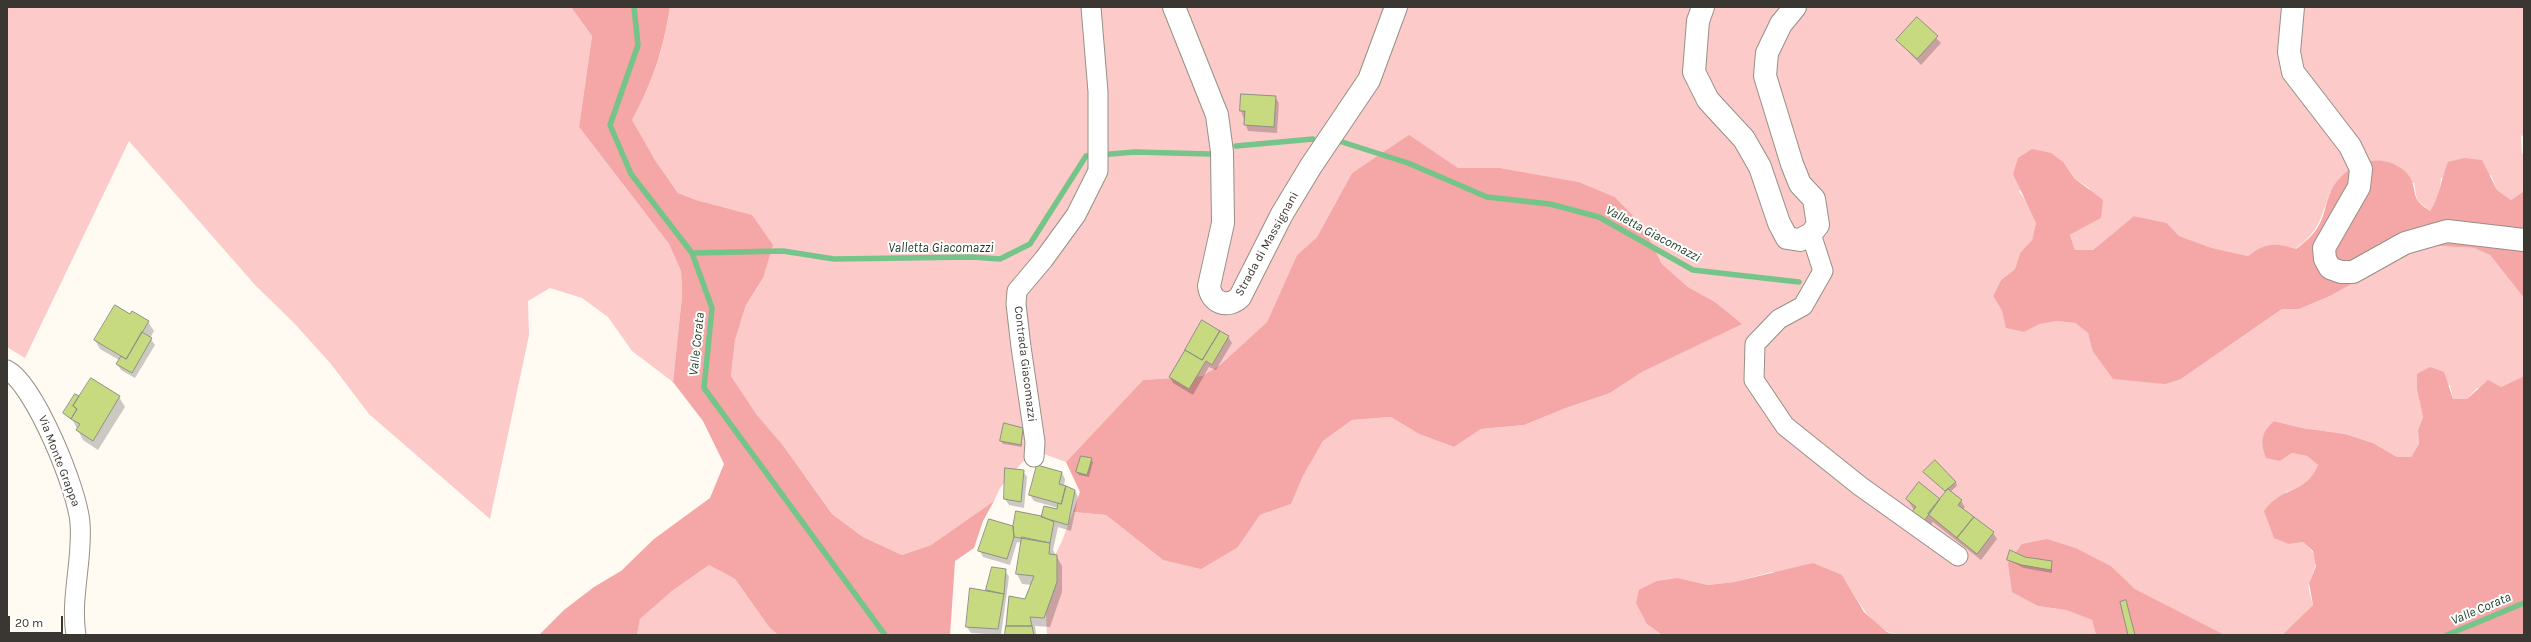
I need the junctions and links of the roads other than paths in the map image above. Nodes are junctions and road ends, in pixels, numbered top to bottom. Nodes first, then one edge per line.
1 (1091, 7) edge
2 (1174, 7) edge
3 (1396, 7) edge
4 (1703, 7) edge
5 (1795, 7) edge
6 (2293, 7) edge
7 (1805, 237) junction
8 (2524, 240) edge
9 (7, 370) edge
10 (1034, 457) dead end
11 (1958, 556) dead end
12 (76, 635) edge

1 - 10 street, Contrada Giacomazzi
2 - 3 street, Strada di Massignani
4 - 7 street
5 - 7 street
6 - 8 street
7 - 11 street
9 - 12 street, Via Monte Grappa

